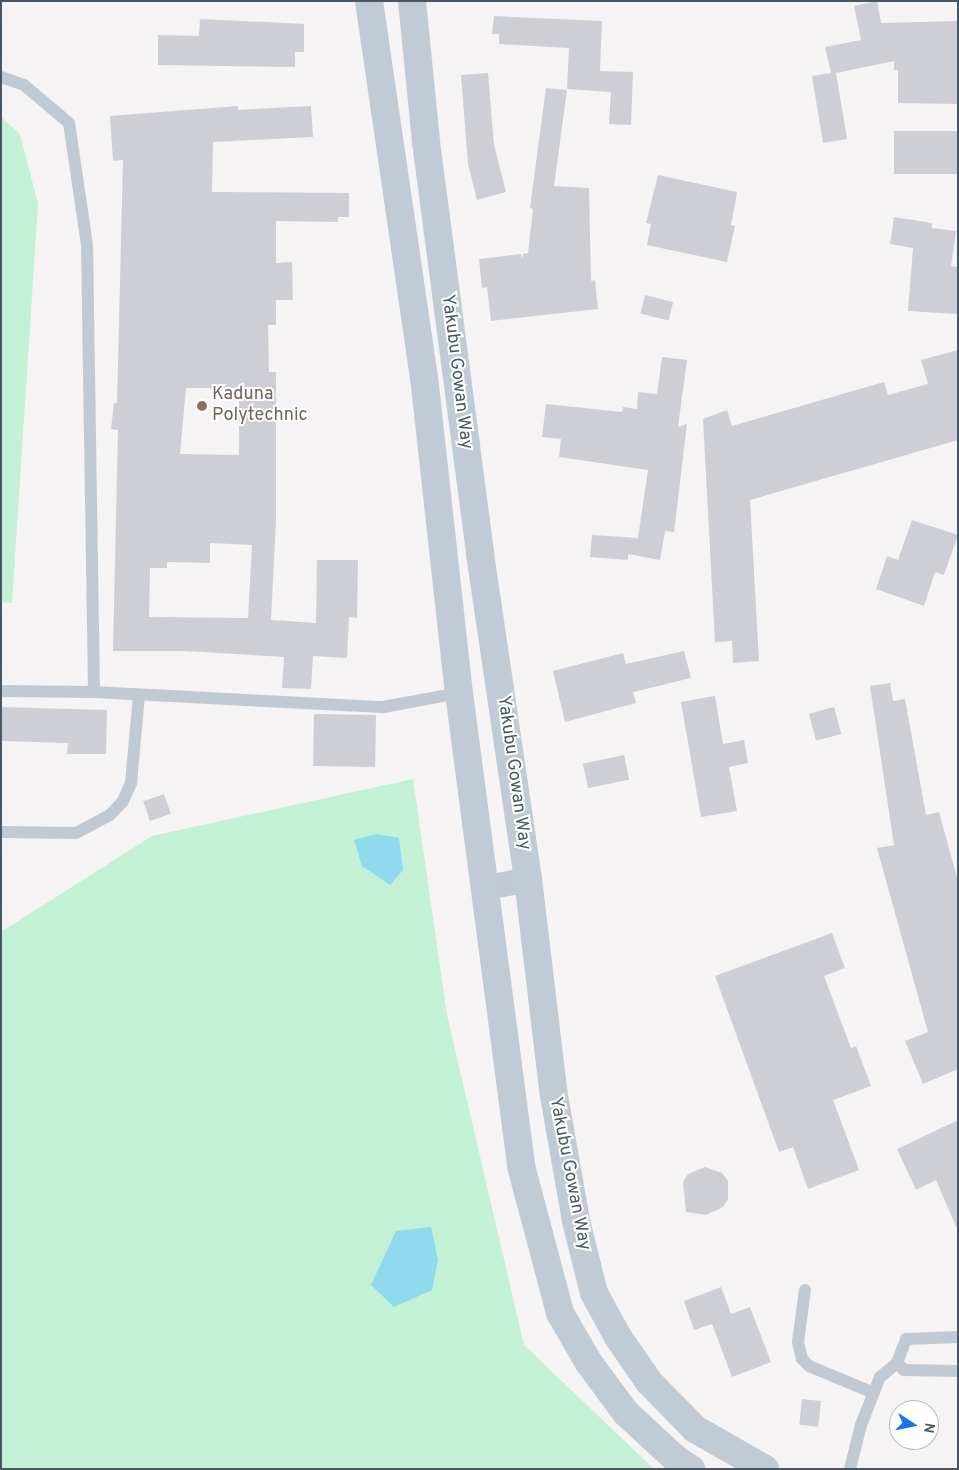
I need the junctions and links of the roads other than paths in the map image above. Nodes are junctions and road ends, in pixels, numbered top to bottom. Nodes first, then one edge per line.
1 (423, 1) edge
2 (368, 4) edge
3 (413, 14) edge
4 (1, 77) edge
5 (1, 691) edge
6 (94, 692) junction
7 (459, 693) junction
8 (139, 695) junction
9 (1, 832) edge
10 (528, 879) junction
11 (487, 888) junction
12 (805, 1290) dead end
13 (958, 1337) edge
14 (897, 1363) junction
15 (958, 1372) edge
16 (874, 1393) junction
17 (691, 1469) edge
18 (765, 1469) edge
19 (850, 1469) edge

1 - 3 street
2 - 7 street, Yakubu Gowan Way
3 - 10 street, Yakubu Gowan Way
4 - 6 lane
5 - 6 lane
6 - 8 lane
7 - 8 lane
7 - 11 street, Yakubu Gowan Way
8 - 9 lane
10 - 11 street
10 - 18 street, Yakubu Gowan Way
11 - 17 street, Yakubu Gowan Way
12 - 16 lane
13 - 14 lane
14 - 15 lane
14 - 16 lane
16 - 19 lane

